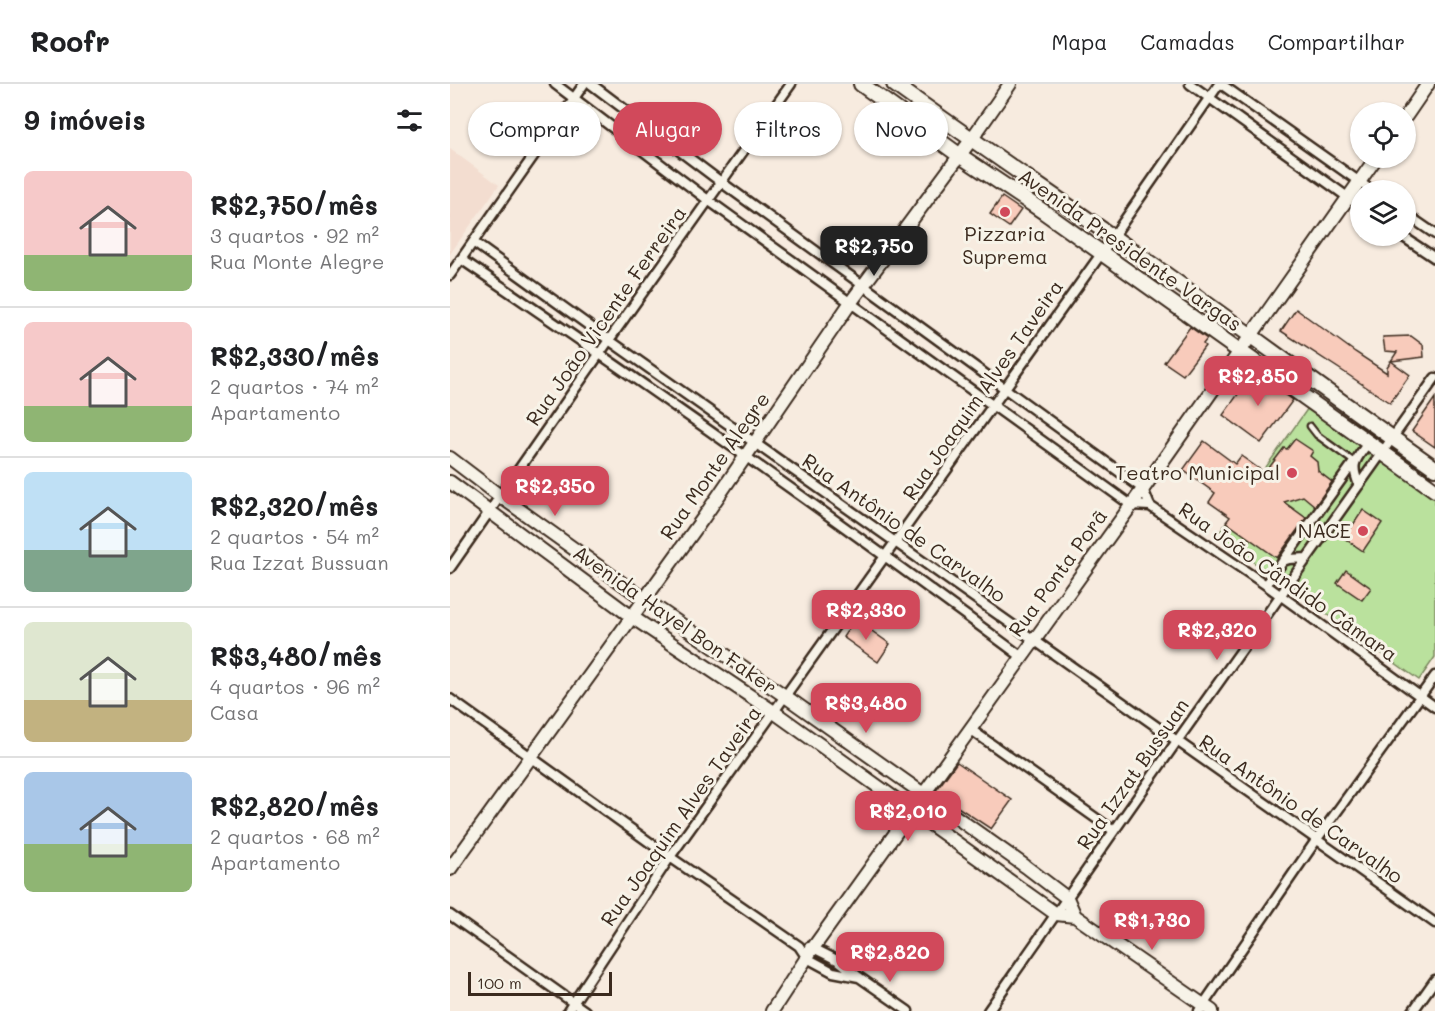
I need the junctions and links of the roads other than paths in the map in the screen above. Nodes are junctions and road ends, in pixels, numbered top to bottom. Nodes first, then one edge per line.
1 (555, 84) edge
2 (584, 84) edge
3 (591, 84) edge
4 (791, 84) edge
5 (861, 84) edge
6 (894, 84) edge
7 (1010, 84) edge
8 (1190, 84) edge
9 (1220, 84) edge
10 (1428, 84) edge
11 (574, 98) junction
12 (1209, 98) junction
13 (1416, 102) edge
14 (971, 140) junction
15 (959, 156) junction
16 (1356, 180) edge
17 (721, 182) junction
18 (1350, 195) edge
19 (1348, 198) junction
20 (708, 200) junction
21 (1416, 221) edge
22 (1435, 234) edge
23 (1113, 236) junction
24 (473, 242) junction
25 (1416, 245) edge
26 (1101, 254) junction
27 (1435, 258) edge
28 (461, 259) junction
29 (450, 275) edge
30 (863, 285) junction
31 (851, 302) junction
32 (1252, 335) junction
33 (609, 340) junction
34 (1240, 352) junction
35 (600, 353) junction
36 (1435, 378) edge
37 (1004, 387) junction
38 (992, 405) junction
39 (1310, 426) dead end
40 (1393, 439) junction
41 (755, 443) junction
42 (1368, 443) junction
43 (1382, 453) junction
44 (745, 457) junction
45 (450, 458) edge
46 (1354, 462) junction
47 (1435, 468) edge
48 (450, 482) edge
49 (1359, 485) junction
50 (1143, 489) junction
51 (1435, 490) edge
52 (501, 496) junction
53 (1131, 505) junction
54 (1150, 506) junction
55 (489, 512) junction
56 (896, 542) junction
57 (885, 556) junction
58 (1307, 558) junction
59 (1283, 561) junction
60 (450, 568) edge
61 (1266, 585) junction
62 (1280, 596) junction
63 (644, 599) junction
64 (632, 617) junction
65 (1034, 641) junction
66 (1022, 657) junction
67 (1435, 676) edge
68 (785, 696) junction
69 (1420, 696) junction
70 (450, 699) edge
71 (1435, 707) edge
72 (774, 712) junction
73 (970, 729) junction
74 (1177, 741) junction
75 (530, 757) junction
76 (923, 795) junction
77 (911, 812) junction
78 (1114, 831) junction
79 (1317, 839) junction
80 (670, 857) junction
81 (450, 869) edge
82 (1067, 898) junction
83 (1056, 914) junction
84 (450, 915) edge
85 (1075, 916) junction
86 (1435, 923) edge
87 (810, 953) junction
88 (1435, 980) edge
89 (574, 1003) junction
90 (1205, 1009) edge
91 (568, 1011) edge
92 (585, 1011) edge
93 (772, 1011) edge
94 (908, 1011) edge
95 (988, 1011) edge
96 (1413, 1011) edge

1 - 11 street
2 - 11 street
3 - 17 street
4 - 17 street, Rua João Vicente Ferreira
5 - 15 main road, Avenida Presidente Vargas
6 - 14 main road, Avenida Presidente Vargas
7 - 14 street, Rua Monte Alegre
8 - 12 street
9 - 12 street, Rua Joaquim Alves Taveira
9 - 16 street
10 - 13 street
11 - 20 street
11 - 24 street
12 - 19 street
12 - 23 street, Rua Joaquim Alves Taveira
14 - 15 street, Rua Monte Alegre
14 - 23 main road, Avenida Presidente Vargas
15 - 26 main road, Avenida Presidente Vargas
15 - 30 street, Rua Monte Alegre
17 - 20 street, Rua João Vicente Ferreira
17 - 30 street
18 - 19 street, Rua Ponta Porã
19 - 32 street, Rua Ponta Porã
20 - 31 street
20 - 33 street, Rua João Vicente Ferreira
21 - 22 street
23 - 26 street, Rua Joaquim Alves Taveira
23 - 32 main road, Avenida Presidente Vargas
24 - 28 street
24 - 33 street, Rua Antônio de Carvalho
25 - 27 street
26 - 34 main road, Avenida Presidente Vargas
26 - 37 street, Rua Joaquim Alves Taveira
28 - 29 street
28 - 35 street, Rua Antônio de Carvalho
30 - 31 street, Rua Monte Alegre
30 - 37 street
31 - 38 street
31 - 41 street, Rua Monte Alegre
32 - 34 street, Rua Ponta Porã
32 - 40 main road, Avenida Presidente Vargas
33 - 35 street, Rua João Vicente Ferreira
33 - 41 street, Rua Antônio de Carvalho
34 - 42 main road, Avenida Presidente Vargas
34 - 50 street, Rua Ponta Porã
35 - 44 street, Rua Antônio de Carvalho
35 - 52 street, Rua João Vicente Ferreira
36 - 40 street, Rua Izzat Bussuan
37 - 38 street, Rua Joaquim Alves Taveira
37 - 50 street
38 - 53 street
38 - 56 street, Rua Joaquim Alves Taveira
39 - 46 lane
40 - 43 street, Rua Izzat Bussuan
40 - 47 main road, Avenida Presidente Vargas
41 - 44 street, Rua Monte Alegre
41 - 56 street, Rua Antônio de Carvalho
42 - 43 main road, Avenida Presidente Vargas
42 - 46 street
43 - 49 street, Rua Izzat Bussuan
43 - 51 main road, Avenida Presidente Vargas
44 - 57 street, Rua Antônio de Carvalho
44 - 63 street, Rua Monte Alegre
45 - 52 street
46 - 49 street
46 - 59 street
48 - 55 street, Avenida Hayel Bon Faker
49 - 58 street, Rua Izzat Bussuan
50 - 53 street, Rua Ponta Porã
50 - 54 street, Rua João Cândido Câmara
52 - 55 street, Rua João Vicente Ferreira
52 - 63 street
53 - 54 street, Rua João Cândido Câmara
53 - 65 street, Rua Ponta Porã
54 - 61 street, Rua João Cândido Câmara
55 - 60 street, Rua João Vicente Ferreira
55 - 64 street, Avenida Hayel Bon Faker
56 - 57 street, Rua Joaquim Alves Taveira
56 - 65 street, Rua Antônio de Carvalho
57 - 66 street, Rua Antônio de Carvalho
57 - 68 street, Rua Joaquim Alves Taveira
58 - 59 street
58 - 62 street, Rua Izzat Bussuan
59 - 61 street
61 - 62 street, Rua João Cândido Câmara
62 - 69 street, Rua João Cândido Câmara
62 - 74 street, Rua Izzat Bussuan
63 - 64 street, Rua Monte Alegre
63 - 68 street
64 - 72 street, Avenida Hayel Bon Faker
64 - 75 street, Rua Monte Alegre
65 - 66 street, Rua Ponta Porã
65 - 74 street, Rua Antônio de Carvalho
66 - 73 street, Rua Ponta Porã
67 - 69 street
68 - 72 street, Rua Joaquim Alves Taveira
68 - 76 street
69 - 71 street, Rua João Cândido Câmara
69 - 79 street
70 - 75 street
72 - 77 street, Avenida Hayel Bon Faker
72 - 80 street, Rua Joaquim Alves Taveira
73 - 76 street, Rua Ponta Porã
73 - 78 street
74 - 78 street, Rua Izzat Bussuan
74 - 79 street, Rua Antônio de Carvalho
75 - 80 street
75 - 81 street, Rua Monte Alegre
76 - 77 street, Rua Ponta Porã
76 - 82 street
77 - 83 street, Avenida Hayel Bon Faker
77 - 87 street, Rua Ponta Porã
78 - 82 street, Rua Izzat Bussuan
79 - 86 street, Rua Antônio de Carvalho
79 - 90 street
80 - 87 street
80 - 89 street, Rua Joaquim Alves Taveira
82 - 83 street, Rua Izzat Bussuan
82 - 85 street
83 - 85 street
83 - 95 street, Rua Izzat Bussuan
84 - 89 street
85 - 90 street
87 - 93 street, Rua Ponta Porã
87 - 94 street
88 - 96 street
89 - 91 street, Rua Joaquim Alves Taveira
89 - 92 street

